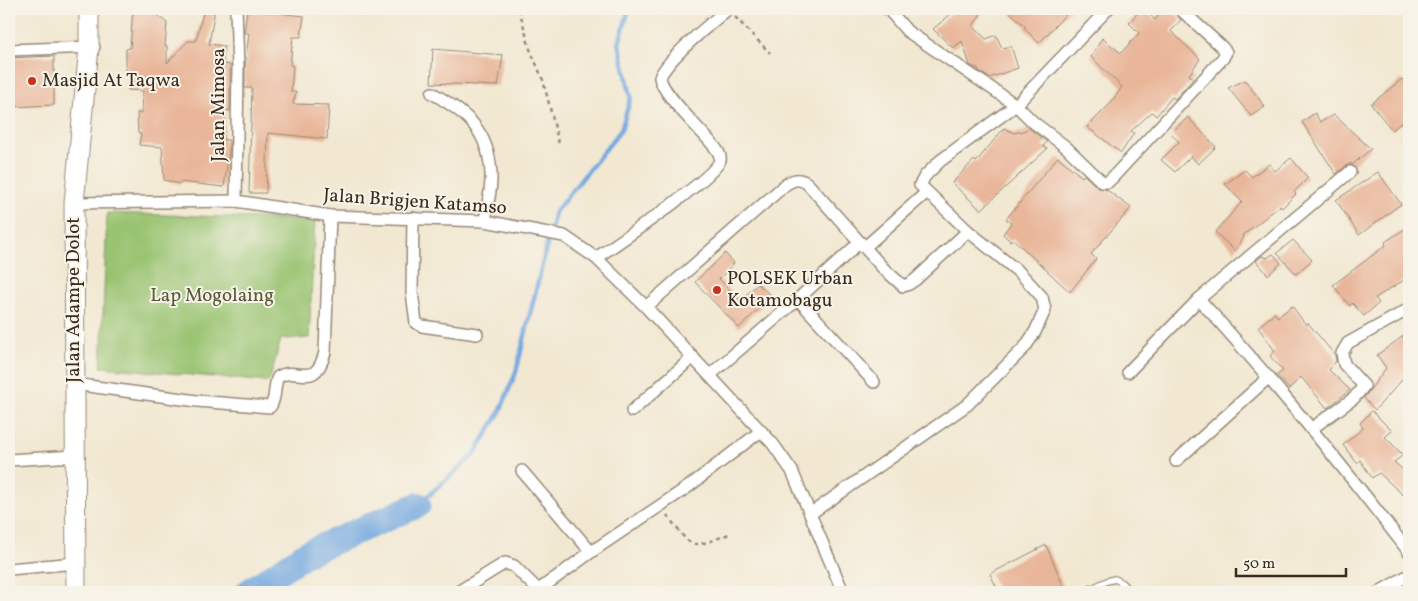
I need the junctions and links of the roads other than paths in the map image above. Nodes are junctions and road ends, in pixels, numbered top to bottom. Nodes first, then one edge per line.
1 (89, 9) edge
2 (99, 9) edge
3 (236, 9) edge
4 (728, 9) edge
5 (888, 9) edge
6 (1108, 9) edge
7 (1180, 9) edge
8 (93, 47) junction
9 (9, 50) edge
10 (432, 93) dead end
11 (1016, 105) junction
12 (1350, 172) dead end
13 (927, 192) junction
14 (236, 201) junction
15 (80, 203) junction
16 (330, 216) junction
17 (413, 218) junction
18 (485, 221) junction
19 (968, 231) junction
20 (863, 244) junction
21 (596, 258) junction
22 (798, 299) junction
23 (1199, 299) junction
24 (646, 307) junction
25 (1409, 308) edge
26 (477, 334) dead end
27 (693, 357) junction
28 (1128, 372) dead end
29 (710, 374) junction
30 (1269, 377) junction
31 (874, 382) dead end
32 (80, 385) junction
33 (632, 411) dead end
34 (1312, 429) junction
35 (761, 431) junction
36 (75, 456) junction
37 (9, 460) edge
38 (1176, 460) dead end
39 (522, 471) dead end
40 (810, 514) junction
41 (591, 552) junction
42 (1409, 552) edge
43 (76, 563) junction
44 (9, 569) edge
45 (1409, 575) edge
46 (537, 591) edge
47 (76, 592) edge
48 (87, 592) edge
49 (458, 592) edge
50 (843, 592) edge
51 (1084, 592) edge
52 (1130, 592) edge
53 (1379, 592) edge

1 - 8 highway, Jalan Adampe Dolot
2 - 8 highway, Jalan Adampe Dolot
3 - 14 street, Jalan Mimosa
4 - 21 street
5 - 11 street
6 - 11 street
7 - 11 street
8 - 9 street
8 - 15 highway, Jalan Adampe Dolot
10 - 18 street
11 - 13 street
12 - 23 street
13 - 19 street
13 - 20 street
14 - 15 street, Jalan Brigjen Katamso
14 - 16 street, Jalan Brigjen Katamso
15 - 32 highway, Jalan Adampe Dolot
16 - 17 street, Jalan Brigjen Katamso
16 - 32 street
17 - 18 street, Jalan Brigjen Katamso
17 - 26 street
18 - 21 street, Jalan Brigjen Katamso
19 - 20 street
19 - 40 street
20 - 22 street
20 - 24 street
21 - 24 street, Jalan Brigjen Katamso
22 - 29 street
22 - 31 street
23 - 28 street
23 - 30 street
24 - 27 street, Jalan Brigjen Katamso
25 - 34 street
27 - 29 street, Jalan Brigjen Katamso
27 - 33 street
29 - 35 street, Jalan Brigjen Katamso
30 - 34 street
30 - 38 street
32 - 36 highway, Jalan Adampe Dolot
32 - 48 highway, Jalan Adampe Dolot
34 - 42 street
35 - 40 street, Jalan Brigjen Katamso
35 - 41 street
36 - 37 street
36 - 43 highway, Jalan Adampe Dolot
39 - 41 street
40 - 50 street, Jalan Brigjen Katamso
41 - 46 street
43 - 44 street
43 - 47 highway, Jalan Adampe Dolot
45 - 53 street
46 - 49 street
51 - 52 lane

